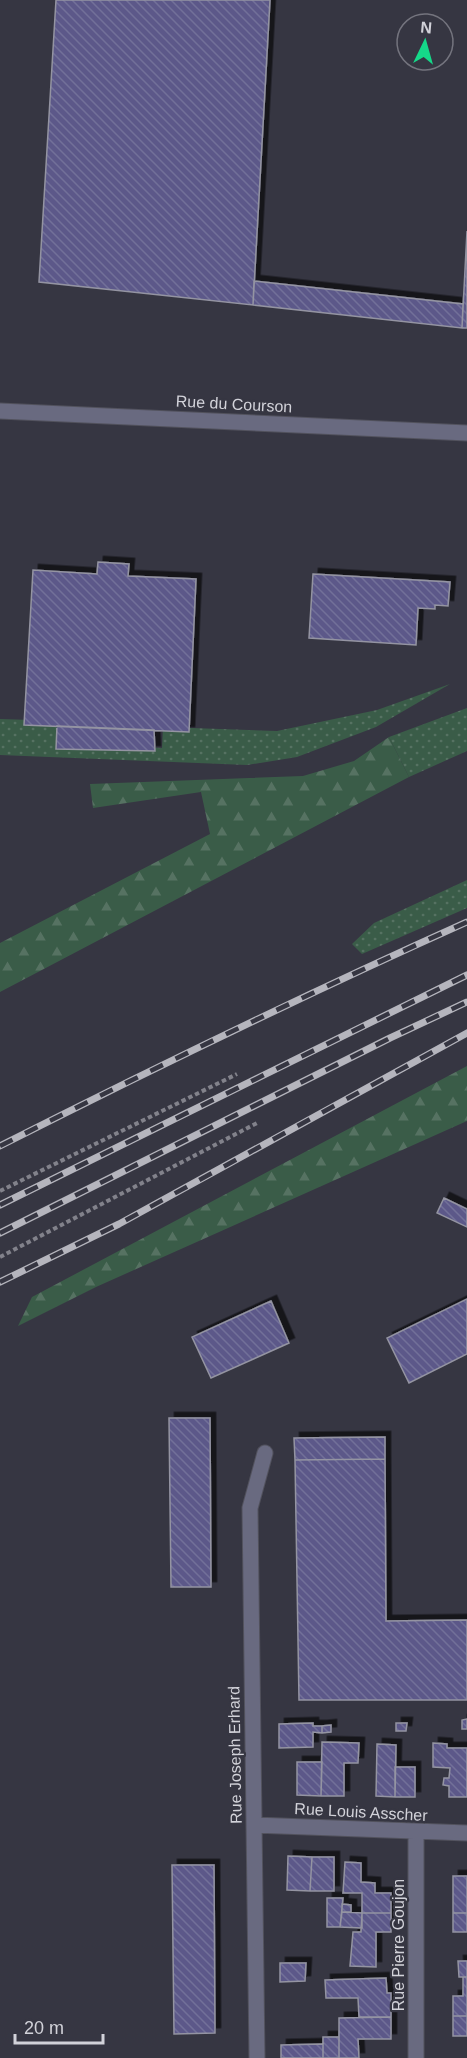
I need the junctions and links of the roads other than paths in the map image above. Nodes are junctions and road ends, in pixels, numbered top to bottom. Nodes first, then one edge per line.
1 (0, 411) edge
2 (467, 433) edge
3 (266, 1454) dead end
4 (254, 1825) junction
5 (416, 1832) junction
6 (467, 1833) edge
7 (257, 2058) edge
8 (416, 2058) edge

1 - 2 street, Rue du Courson
3 - 4 street, Rue Joseph Erhard
4 - 5 street, Rue Louis Asscher
4 - 7 street, Rue Joseph Erhard
5 - 6 street, Rue Louis Asscher
5 - 8 street, Rue Pierre Goujon

